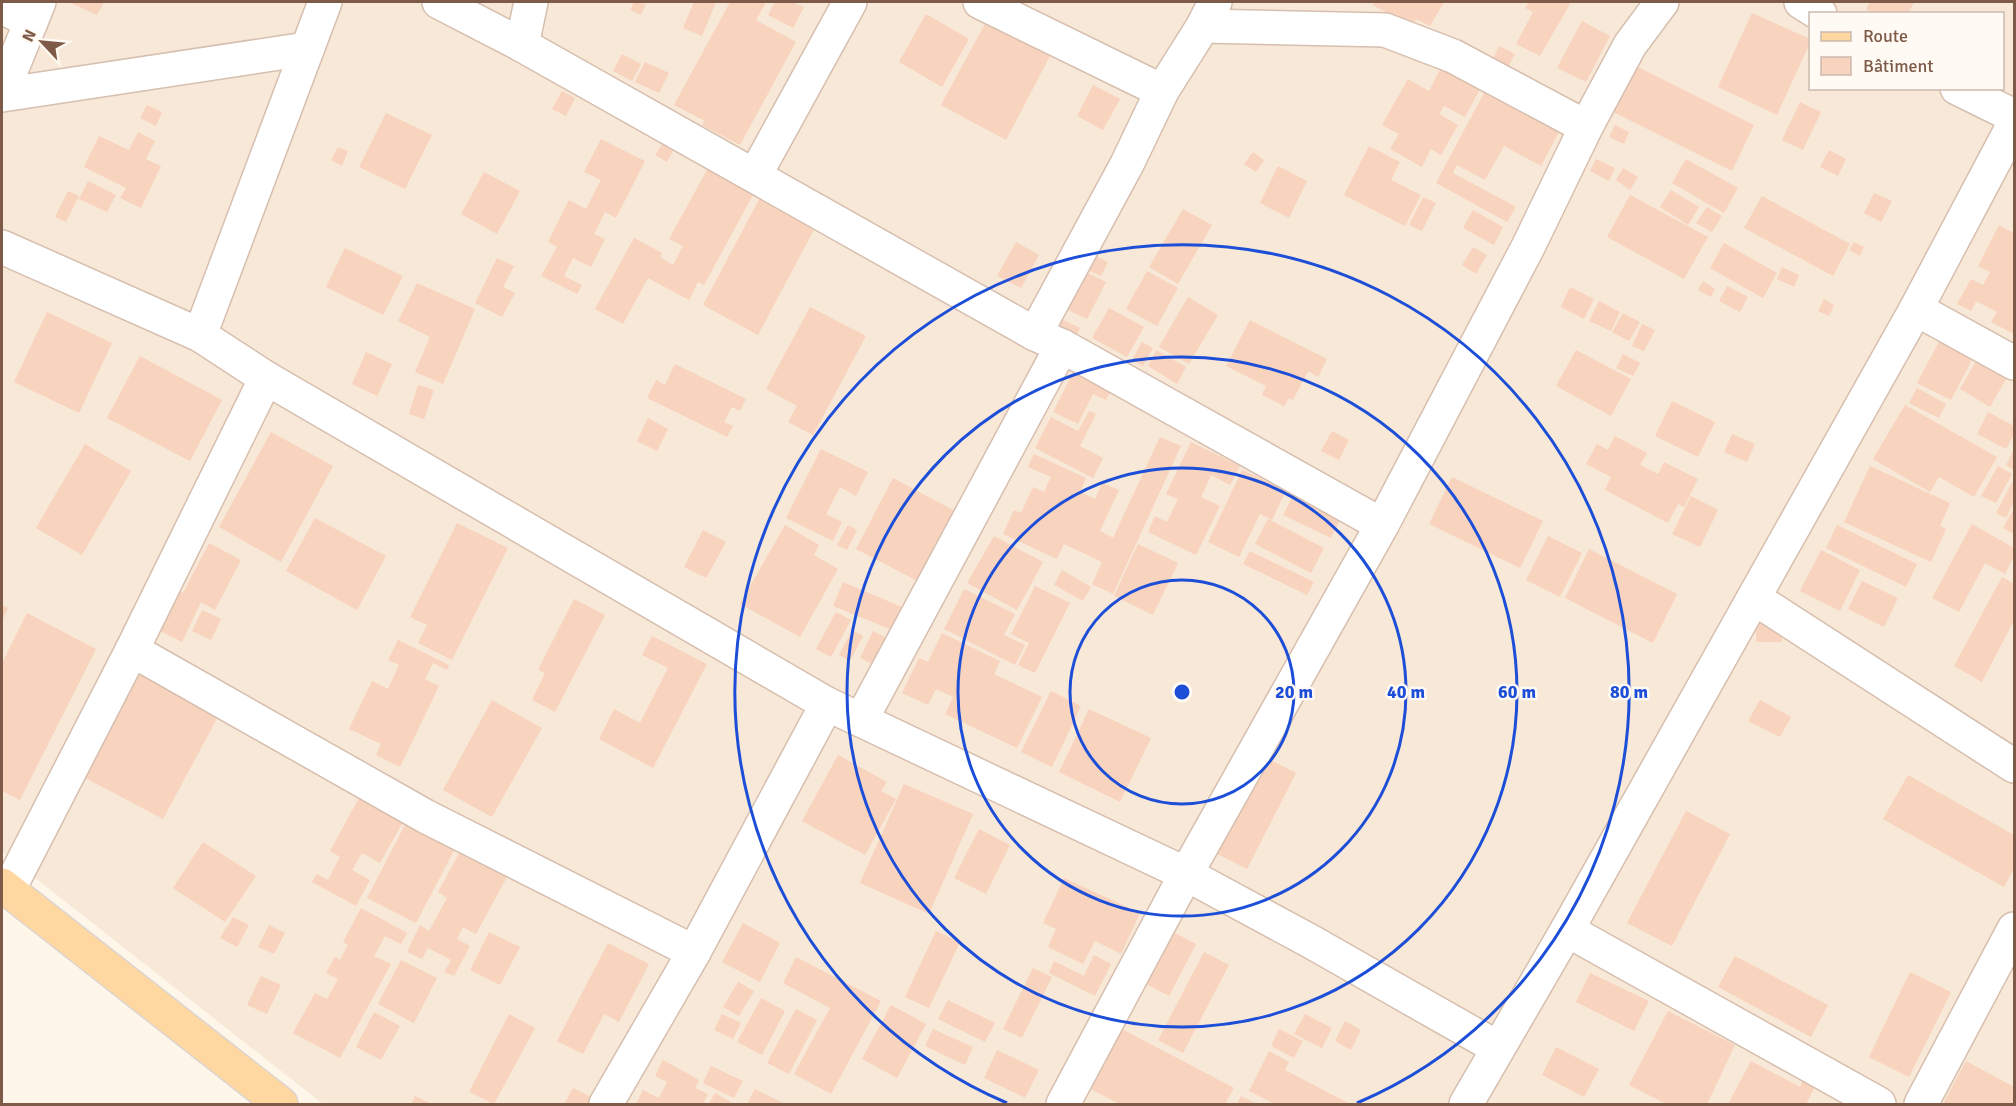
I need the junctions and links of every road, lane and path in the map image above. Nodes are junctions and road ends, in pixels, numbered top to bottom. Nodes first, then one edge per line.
1 (325, 2) edge
2 (439, 2) edge
3 (531, 2) edge
4 (850, 2) edge
5 (980, 2) edge
6 (1662, 2) edge
7 (1801, 2) edge
8 (2, 7) edge
9 (35, 12) edge
10 (1817, 12) edge
11 (1209, 14) edge
12 (522, 45) junction
13 (306, 49) junction
14 (1961, 90) edge
15 (1162, 91) junction
16 (2, 94) edge
17 (2014, 116) edge
18 (2014, 124) edge
19 (1586, 128) junction
20 (755, 175) junction
21 (2, 247) edge
22 (1916, 309) junction
23 (200, 334) junction
24 (1049, 340) junction
25 (2014, 363) edge
26 (266, 378) junction
27 (1382, 525) junction
28 (1754, 598) junction
29 (132, 650) junction
30 (827, 704) junction
31 (861, 720) junction
32 (2014, 766) edge
33 (1186, 874) junction
34 (5, 888) edge
35 (2014, 929) edge
36 (1567, 930) junction
37 (694, 952) junction
38 (1498, 1048) junction
39 (280, 1104) edge
40 (606, 1104) edge
41 (1063, 1104) edge
42 (1466, 1104) edge
43 (1879, 1104) edge
44 (1921, 1104) edge

1 - 13 street
2 - 12 street
3 - 12 street
4 - 20 street
5 - 15 street
6 - 19 street
7 - 10 street
8 - 9 street
9 - 16 street
11 - 15 street
11 - 19 street
12 - 20 street
13 - 16 street
13 - 23 street
14 - 17 street
15 - 24 street
18 - 22 street
19 - 27 street
20 - 24 street
21 - 23 street
22 - 25 street
22 - 28 street
23 - 26 street
24 - 27 street
24 - 31 street
26 - 29 street
26 - 30 street
27 - 33 street
28 - 32 street
28 - 36 street
29 - 34 street
29 - 37 street
30 - 31 street
30 - 37 street
31 - 33 street
33 - 38 street
33 - 41 street
34 - 39 main road
35 - 44 street
36 - 38 street
36 - 43 street
37 - 40 street
38 - 42 street

